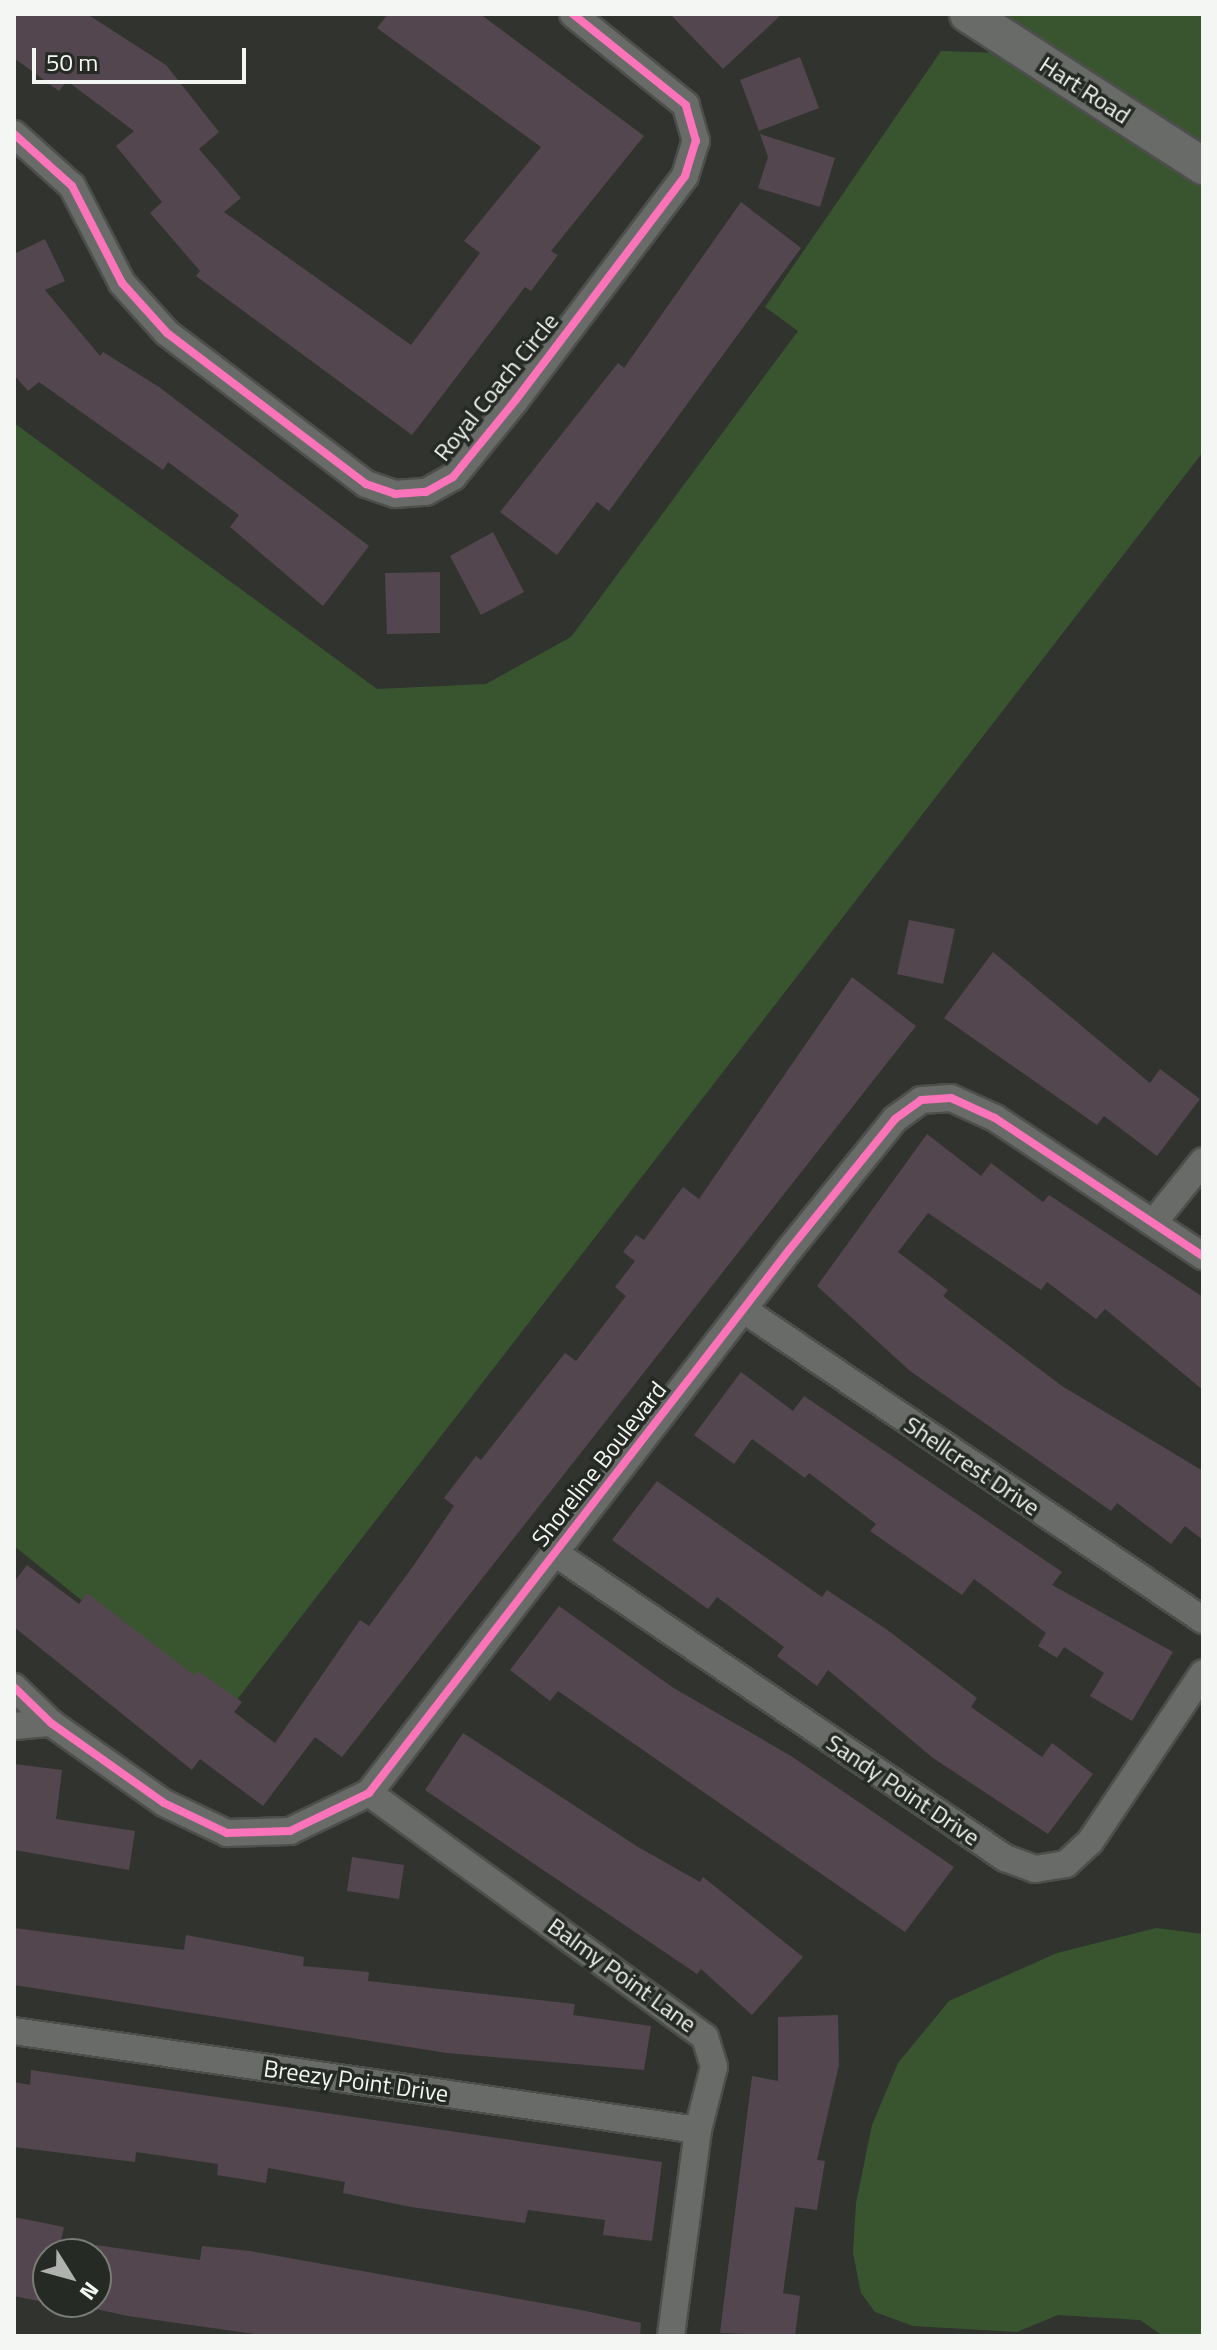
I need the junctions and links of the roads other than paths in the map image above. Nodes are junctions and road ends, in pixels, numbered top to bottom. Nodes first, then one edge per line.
1 (573, 14) edge
2 (968, 14) edge
3 (14, 134) edge
4 (1203, 166) edge
5 (1203, 1161) edge
6 (1154, 1222) junction
7 (1203, 1256) edge
8 (744, 1310) junction
9 (555, 1553) junction
10 (1203, 1620) edge
11 (1203, 1673) edge
12 (14, 1687) edge
13 (51, 1723) junction
14 (14, 1726) edge
15 (369, 1793) junction
16 (14, 2031) edge
17 (698, 2130) junction
18 (671, 2336) edge

1 - 3 street, Royal Coach Circle
2 - 4 street, Hart Road
5 - 6 street
6 - 7 street, Shoreline Boulevard
6 - 8 street, Shoreline Boulevard
8 - 9 street, Shoreline Boulevard
8 - 10 street, Shellcrest Drive
9 - 11 street, Sandy Point Drive
9 - 15 street, Shoreline Boulevard
12 - 13 street, Shoreline Boulevard
13 - 14 street
13 - 15 street, Shoreline Boulevard
15 - 17 street, Balmy Point Lane
16 - 17 street, Breezy Point Drive
17 - 18 street, Balmy Point Lane

